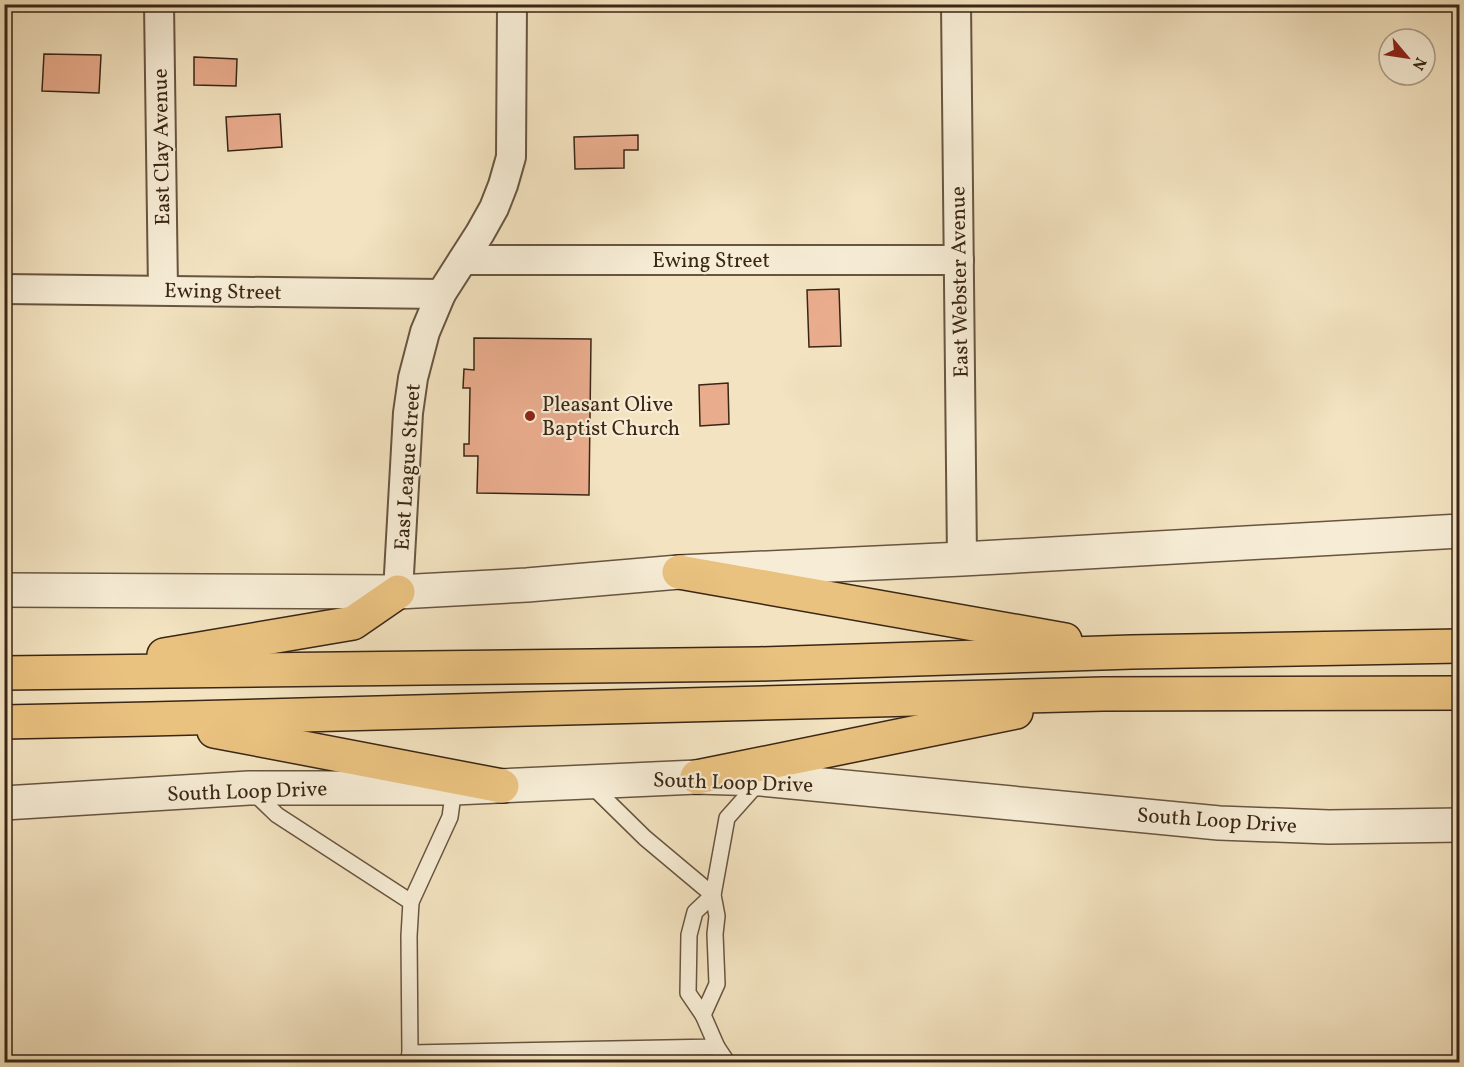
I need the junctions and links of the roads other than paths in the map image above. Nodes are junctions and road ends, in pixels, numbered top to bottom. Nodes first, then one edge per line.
1 (159, 4) edge
2 (512, 4) edge
3 (956, 4) edge
4 (462, 260) junction
5 (959, 260) junction
6 (4, 289) edge
7 (163, 290) junction
8 (441, 294) junction
9 (1460, 531) edge
10 (962, 559) junction
11 (679, 572) junction
12 (4, 590) edge
13 (398, 591) junction
14 (1460, 646) edge
15 (1132, 652) junction
16 (4, 673) edge
17 (54, 673) junction
18 (1460, 693) edge
19 (1103, 694) junction
20 (150, 719) junction
21 (4, 722) edge
22 (697, 777) junction
23 (762, 779) junction
24 (587, 781) junction
25 (502, 786) junction
26 (249, 788) junction
27 (454, 788) junction
28 (4, 803) edge
29 (1460, 825) edge
30 (713, 895) junction
31 (411, 902) junction
32 (703, 1015) junction
33 (717, 1047) junction
34 (409, 1058) edge
35 (727, 1062) edge

1 - 7 street, East Clay Avenue
2 - 4 street, East League Street
3 - 5 street, East Webster Avenue
4 - 5 street, Ewing Street
4 - 8 street, East League Street
5 - 10 street, East Webster Avenue
6 - 7 street, Ewing Street
7 - 8 street, Ewing Street
8 - 13 street, East League Street
9 - 10 street
10 - 11 street
11 - 13 street
11 - 15 highway
12 - 13 street
13 - 17 highway
14 - 15 highway
15 - 17 highway
16 - 17 highway
18 - 19 highway
19 - 20 highway
19 - 22 highway
20 - 21 highway
20 - 25 highway
22 - 23 street, South Loop Drive
22 - 24 street, South Loop Drive
23 - 29 street, South Loop Drive
23 - 30 lane
24 - 25 street, South Loop Drive
24 - 30 lane
25 - 27 street, South Loop Drive
26 - 27 street, South Loop Drive
26 - 28 street, South Loop Drive
26 - 31 lane
27 - 31 lane
30 - 32 lane
30 - 32 lane
31 - 34 lane
32 - 33 lane
33 - 34 lane
33 - 35 lane

